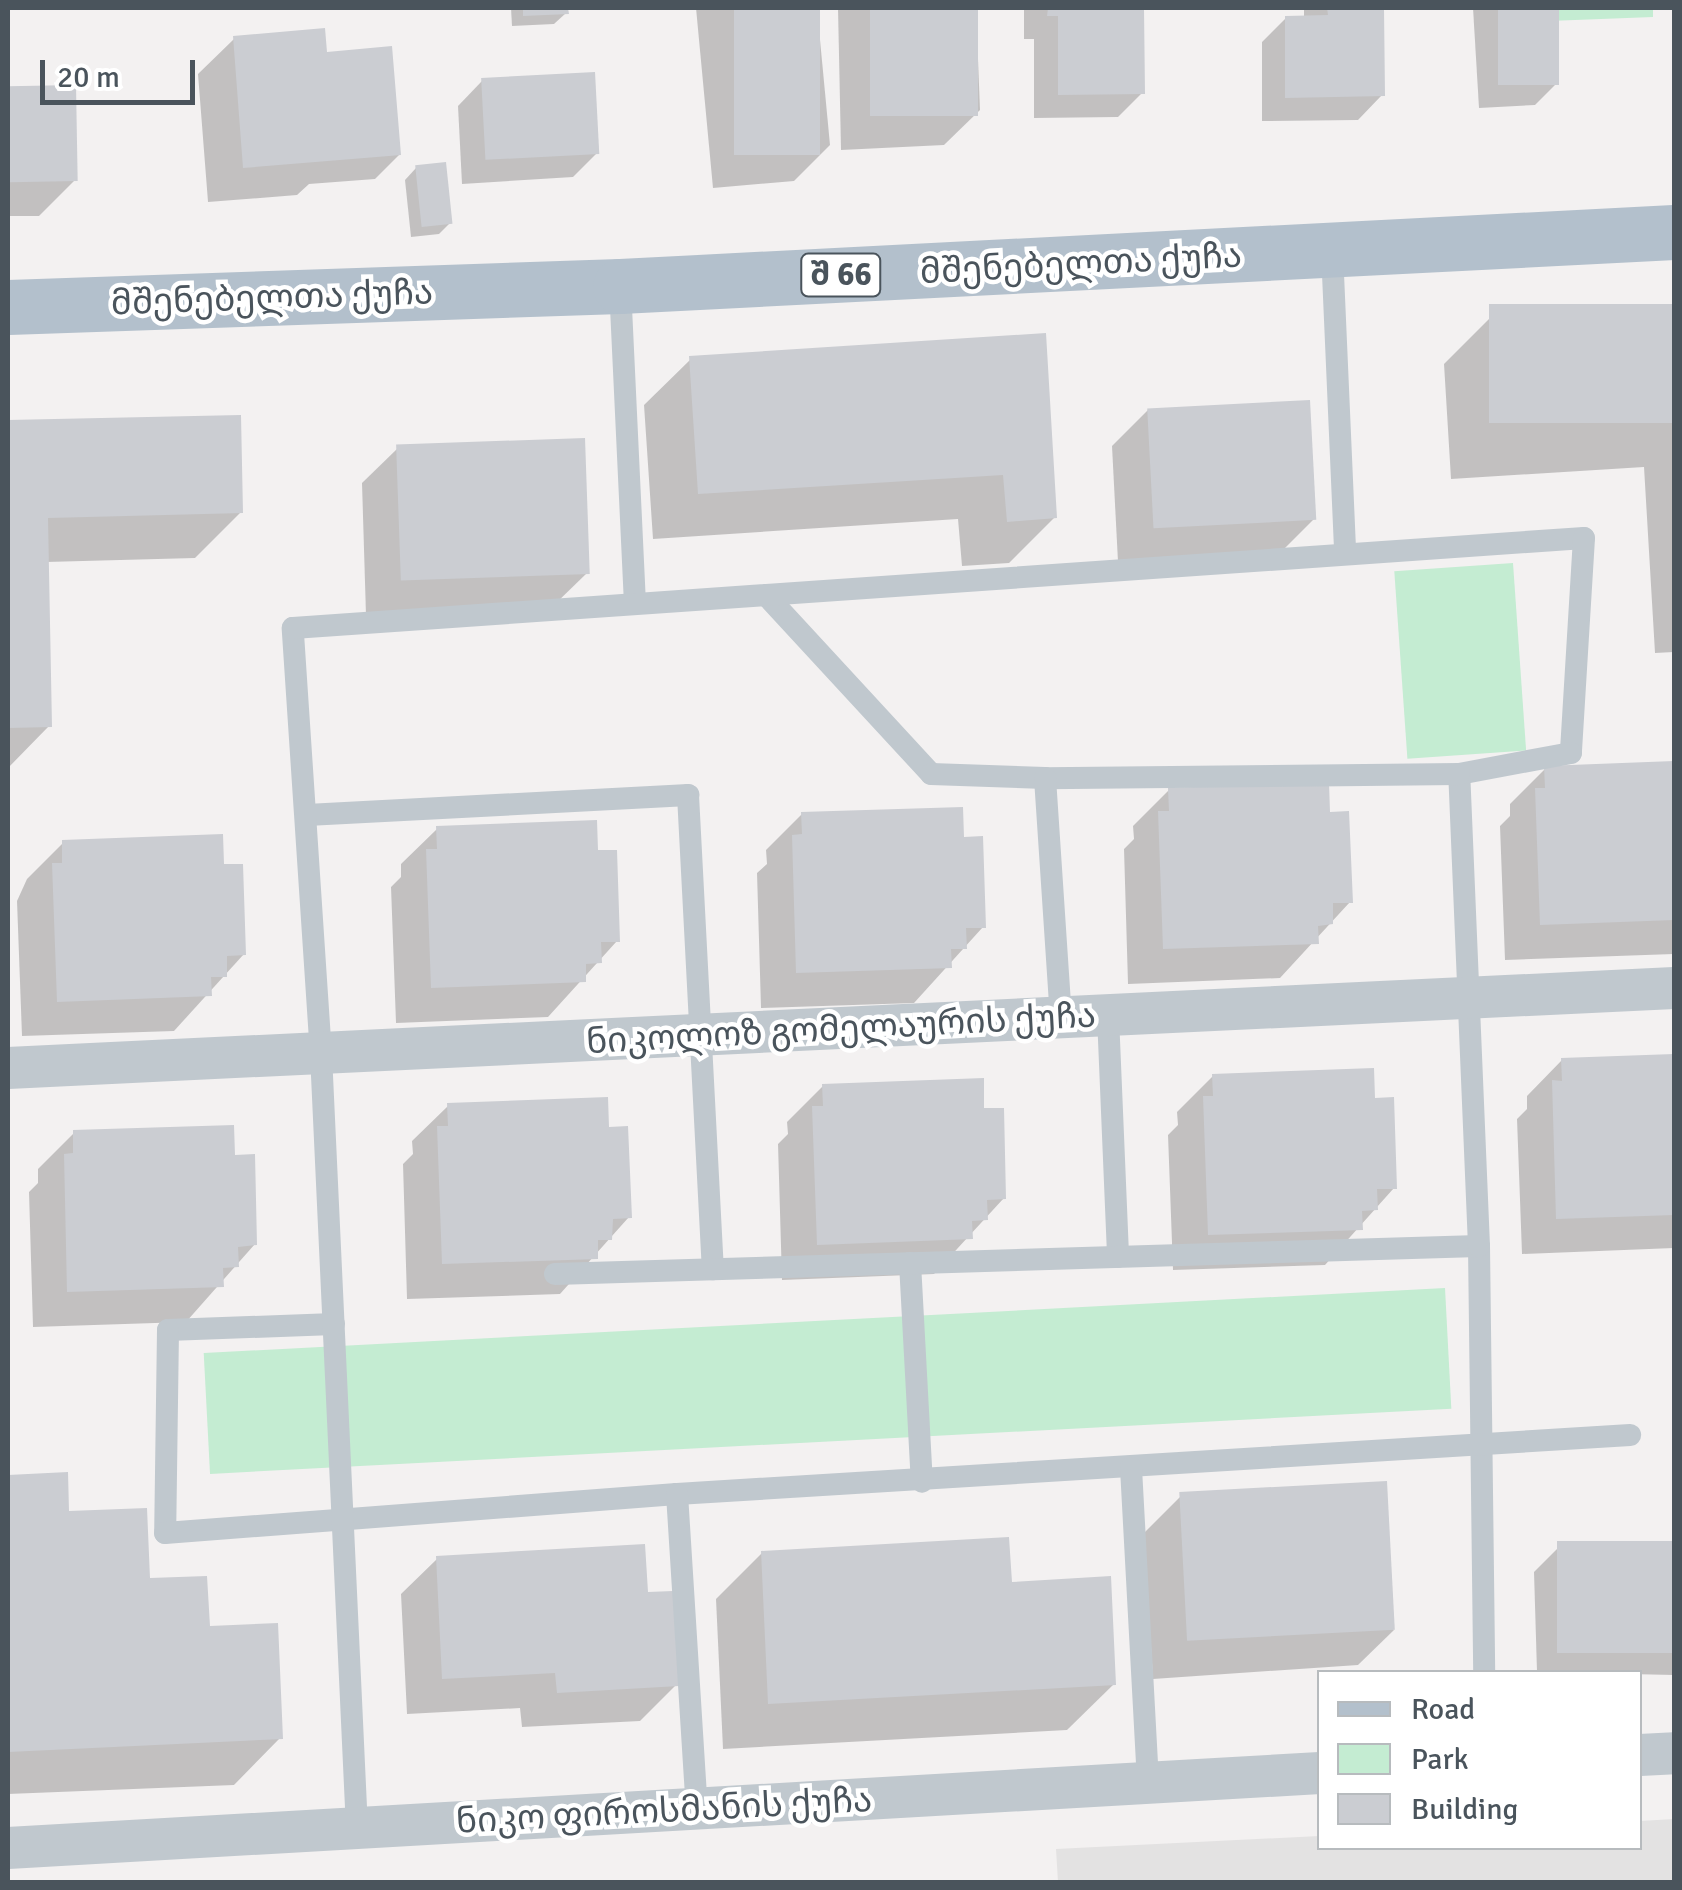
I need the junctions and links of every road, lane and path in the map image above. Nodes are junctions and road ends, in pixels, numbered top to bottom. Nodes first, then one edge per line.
1 (1674, 232) edge
2 (1332, 251) junction
3 (620, 286) junction
4 (8, 306) edge
5 (1346, 554) junction
6 (766, 595) junction
7 (635, 599) junction
8 (1459, 774) junction
9 (1045, 778) junction
10 (306, 815) junction
11 (1674, 988) edge
12 (1472, 998) junction
13 (1108, 1016) junction
14 (1061, 1018) junction
15 (700, 1036) junction
16 (322, 1054) junction
17 (8, 1068) edge
18 (1480, 1246) junction
19 (1118, 1256) junction
20 (910, 1263) junction
21 (712, 1269) junction
22 (555, 1274) dead end
23 (334, 1324) junction
24 (1630, 1435) dead end
25 (1481, 1445) junction
26 (1131, 1468) junction
27 (922, 1482) junction
28 (677, 1494) junction
29 (344, 1521) junction
30 (1484, 1670) edge
31 (1674, 1753) edge
32 (1642, 1755) edge
33 (1317, 1773) edge
34 (1148, 1784) junction
35 (697, 1809) junction
36 (358, 1829) junction
37 (8, 1848) edge

1 - 2 main road, მშენებელთა ქუჩა / შ 66
2 - 3 main road, მშენებელთა ქუჩა / შ 66
2 - 5 lane
3 - 4 main road, მშენებელთა ქუჩა / შ 66
3 - 7 lane
5 - 6 lane
5 - 8 lane
6 - 7 lane
6 - 9 lane
7 - 10 lane
8 - 9 lane
8 - 12 lane
9 - 14 lane
10 - 15 lane
10 - 16 lane
11 - 12 street, ნიკოლოზ გომელაურის ქუჩა
12 - 13 street, ნიკოლოზ გომელაურის ქუჩა
12 - 18 lane
13 - 14 street, ნიკოლოზ გომელაურის ქუჩა
13 - 19 lane
14 - 15 street, ნიკოლოზ გომელაურის ქუჩა
15 - 16 street, ნიკოლოზ გომელაურის ქუჩა
15 - 21 lane
16 - 17 street, ნიკოლოზ გომელაურის ქუჩა
16 - 23 lane
18 - 19 lane
18 - 25 lane
19 - 20 lane
20 - 21 lane
20 - 27 lane
21 - 22 lane
23 - 29 lane
23 - 29 lane
24 - 25 lane
25 - 26 lane
25 - 30 lane
26 - 27 lane
26 - 34 lane
27 - 28 lane
28 - 29 lane
28 - 35 lane
29 - 36 lane
31 - 32 street
33 - 34 street, ნიკო ფიროსმანის ქუჩა
34 - 35 street, ნიკო ფიროსმანის ქუჩა
35 - 36 street, ნიკო ფიროსმანის ქუჩა
36 - 37 street, ნიკო ფიროსმანის ქუჩა

